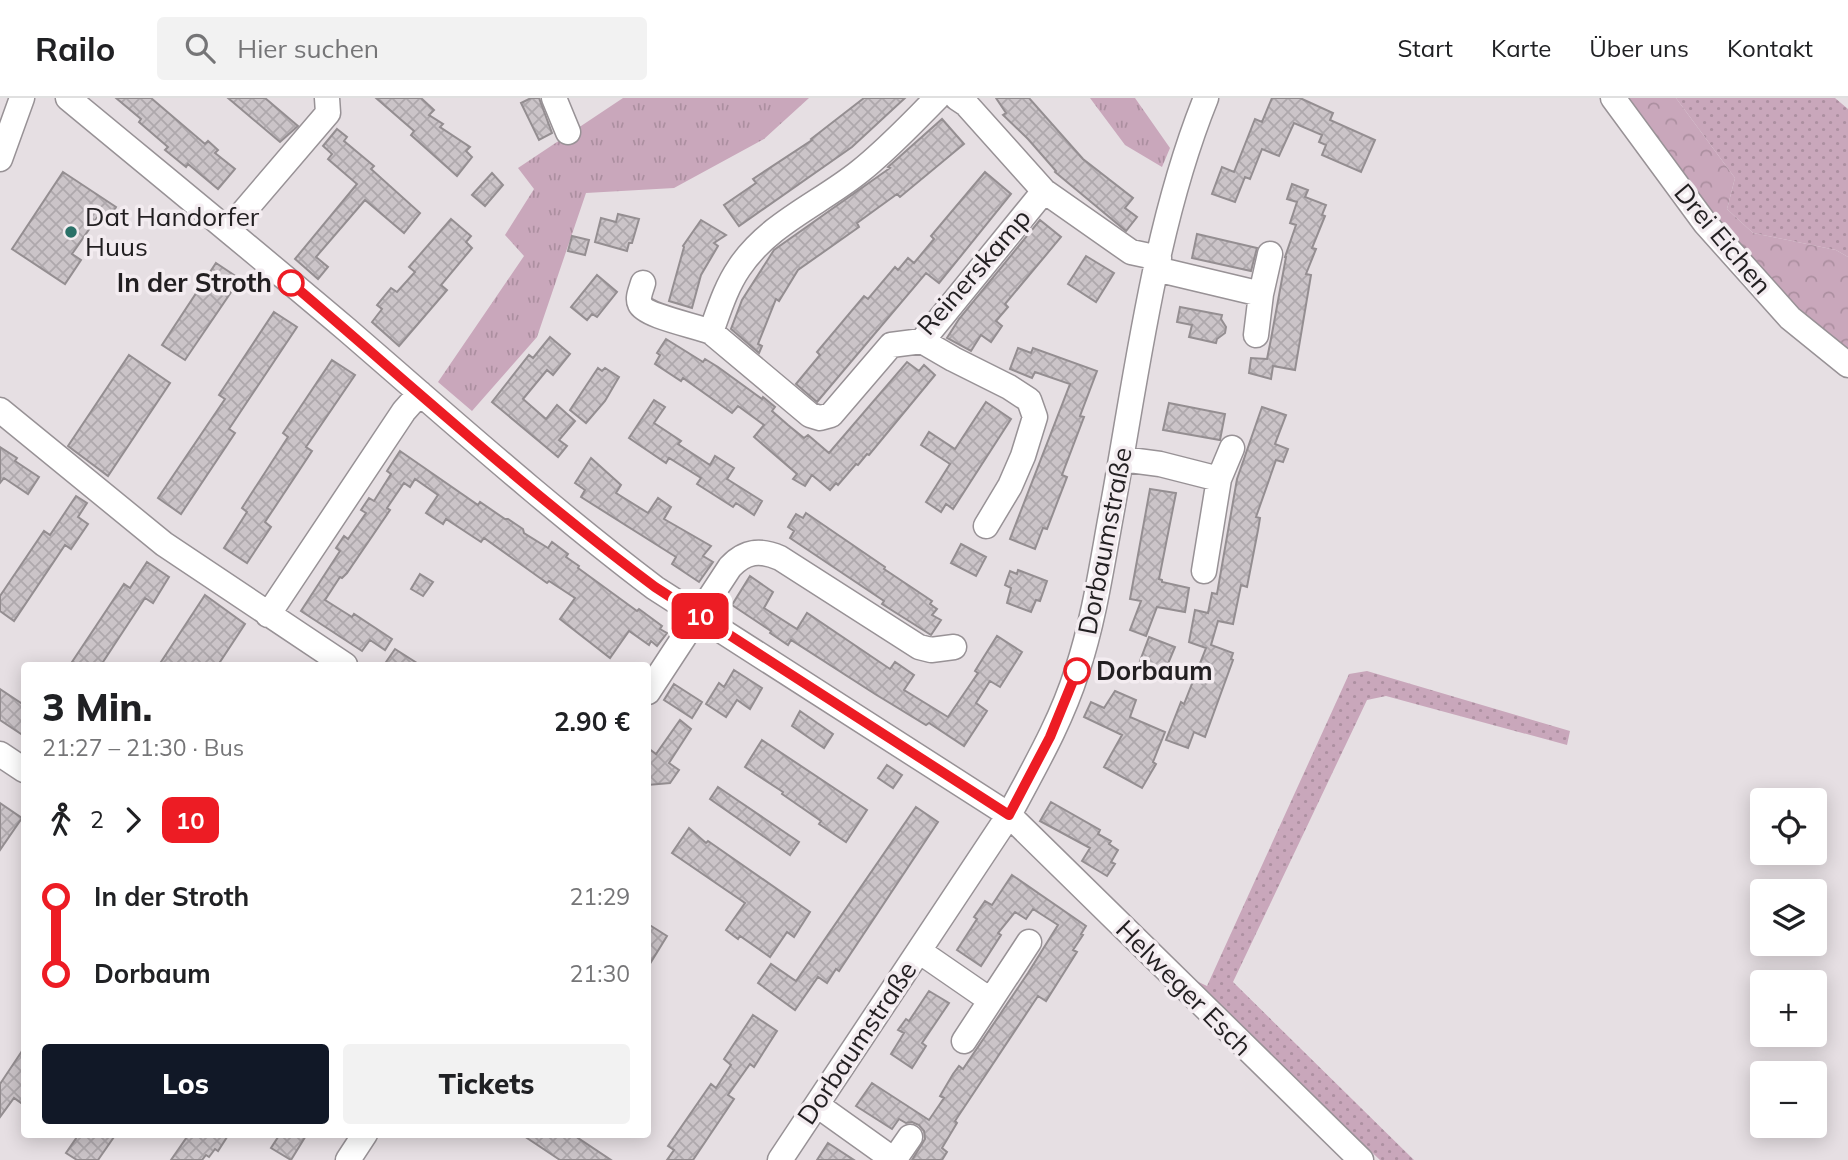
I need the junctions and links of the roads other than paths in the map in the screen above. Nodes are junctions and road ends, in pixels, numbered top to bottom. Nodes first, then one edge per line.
1 (22, 98) edge
2 (68, 98) edge
3 (327, 98) edge
4 (554, 98) edge
5 (937, 98) edge
6 (957, 98) edge
7 (1206, 98) edge
8 (1614, 98) edge
9 (568, 132) dead end
10 (0, 159) edge
11 (1044, 191) junction
12 (228, 230) junction
13 (1270, 254) dead end
14 (1157, 263) junction
15 (643, 283) dead end
16 (1261, 294) junction
17 (711, 332) junction
18 (1256, 335) dead end
19 (922, 341) junction
20 (1848, 365) edge
21 (420, 393) junction
22 (0, 410) edge
23 (1232, 448) dead end
24 (1122, 459) junction
25 (1219, 479) junction
26 (986, 526) dead end
27 (1203, 571) dead end
28 (268, 615) junction
29 (699, 615) junction
30 (954, 647) dead end
31 (340, 662) edge
32 (651, 687) edge
33 (0, 754) edge
34 (21, 768) edge
35 (1009, 815) junction
36 (1029, 942) dead end
37 (919, 951) junction
38 (990, 1000) junction
39 (964, 1041) dead end
40 (817, 1105) junction
41 (910, 1136) dead end
42 (362, 1138) edge
43 (348, 1160) edge
44 (780, 1160) edge
45 (1361, 1160) edge

1 - 10 street
2 - 12 street, Helweger Esch
3 - 12 street
4 - 9 street
5 - 17 street
6 - 11 street, Reinerskamp
7 - 14 street, Dorbaumstraße
8 - 20 street, Drei Eichen
11 - 14 street, Reinerskamp
11 - 19 street, Reinerskamp
12 - 21 street, Helweger Esch
13 - 16 street
14 - 16 street, Reinerskamp
14 - 24 street, Dorbaumstraße
15 - 17 street, Reinerskamp
16 - 18 street
17 - 19 street, Reinerskamp
19 - 26 street
21 - 28 street
21 - 29 street, Helweger Esch
22 - 28 street
23 - 25 street
24 - 25 street
24 - 35 street, Dorbaumstraße
25 - 27 street
28 - 31 street
29 - 30 street
29 - 32 street
29 - 35 street, Helweger Esch
33 - 34 street
35 - 37 street, Dorbaumstraße
35 - 45 street, Helweger Esch
36 - 38 street
37 - 38 street
37 - 40 street, Dorbaumstraße
38 - 39 street
40 - 41 street
40 - 44 street, Dorbaumstraße
42 - 43 street

